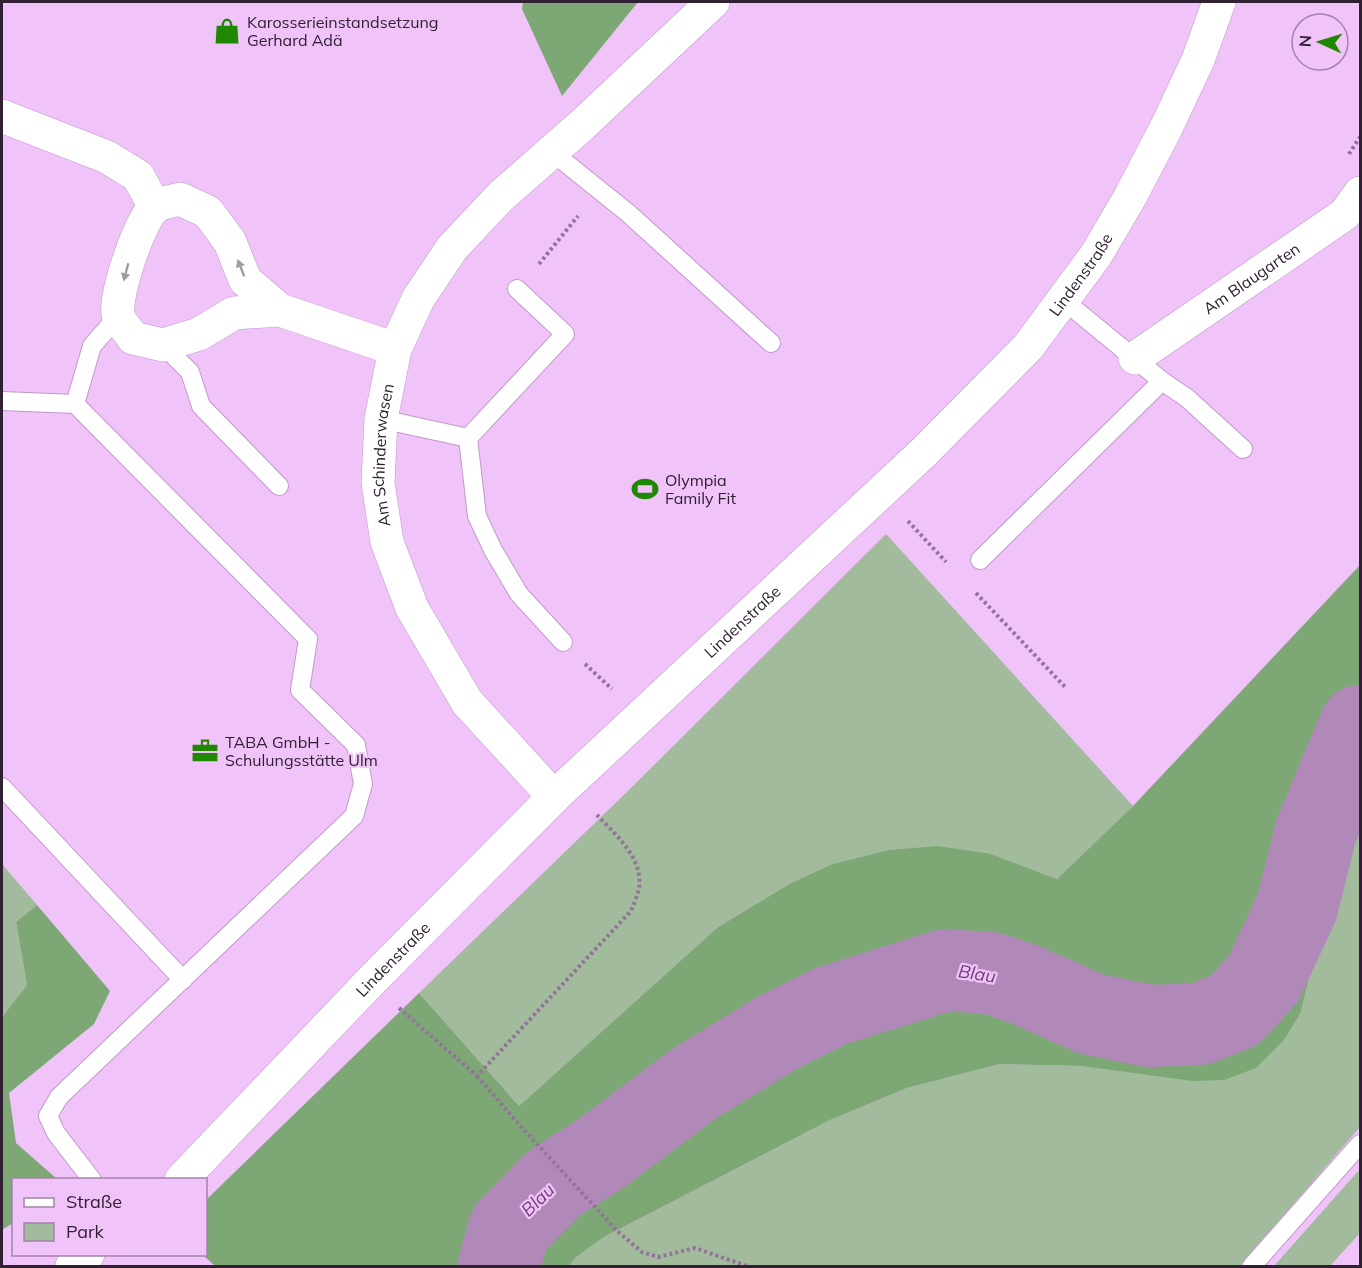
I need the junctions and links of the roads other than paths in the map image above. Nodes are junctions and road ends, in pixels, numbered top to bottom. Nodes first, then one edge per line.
1 (713, 2) edge
2 (1219, 2) edge
3 (2, 116) edge
4 (552, 152) junction
5 (1360, 193) edge
6 (154, 207) junction
7 (518, 289) road end
8 (1062, 299) junction
9 (280, 310) junction
10 (118, 316) junction
11 (771, 343) dead end
12 (163, 345) junction
13 (395, 349) junction
14 (1135, 358) junction
15 (1162, 381) junction
16 (2, 401) edge
17 (75, 404) junction
18 (381, 419) junction
19 (468, 438) junction
20 (1243, 449) dead end
21 (279, 486) dead end
22 (980, 560) dead end
23 (563, 642) road end
24 (2, 787) edge
25 (561, 790) junction
26 (183, 980) junction
27 (1360, 1144) edge
28 (91, 1178) edge
29 (182, 1178) edge
30 (85, 1256) edge
31 (72, 1266) edge
32 (1252, 1266) edge

1 - 4 street, Am Schinderwasen
2 - 8 street, Lindenstraße
3 - 6 street
4 - 11 lane
4 - 13 street, Am Schinderwasen
5 - 14 street, Am Blaugarten
9 -> 6 street
6 -> 10 street
7 - 19 lane
8 - 14 lane
8 - 25 street, Lindenstraße
9 - 12 street
9 - 13 street
10 - 12 street
10 - 17 lane
12 - 21 lane
13 - 18 street, Am Schinderwasen
14 - 15 lane
15 - 20 lane
15 - 22 lane
16 - 17 lane
17 - 26 lane
18 - 19 lane
18 - 25 street, Am Schinderwasen
19 - 23 lane
24 - 26 lane
25 - 29 street, Lindenstraße
26 - 28 lane
27 - 32 lane
30 - 31 street

